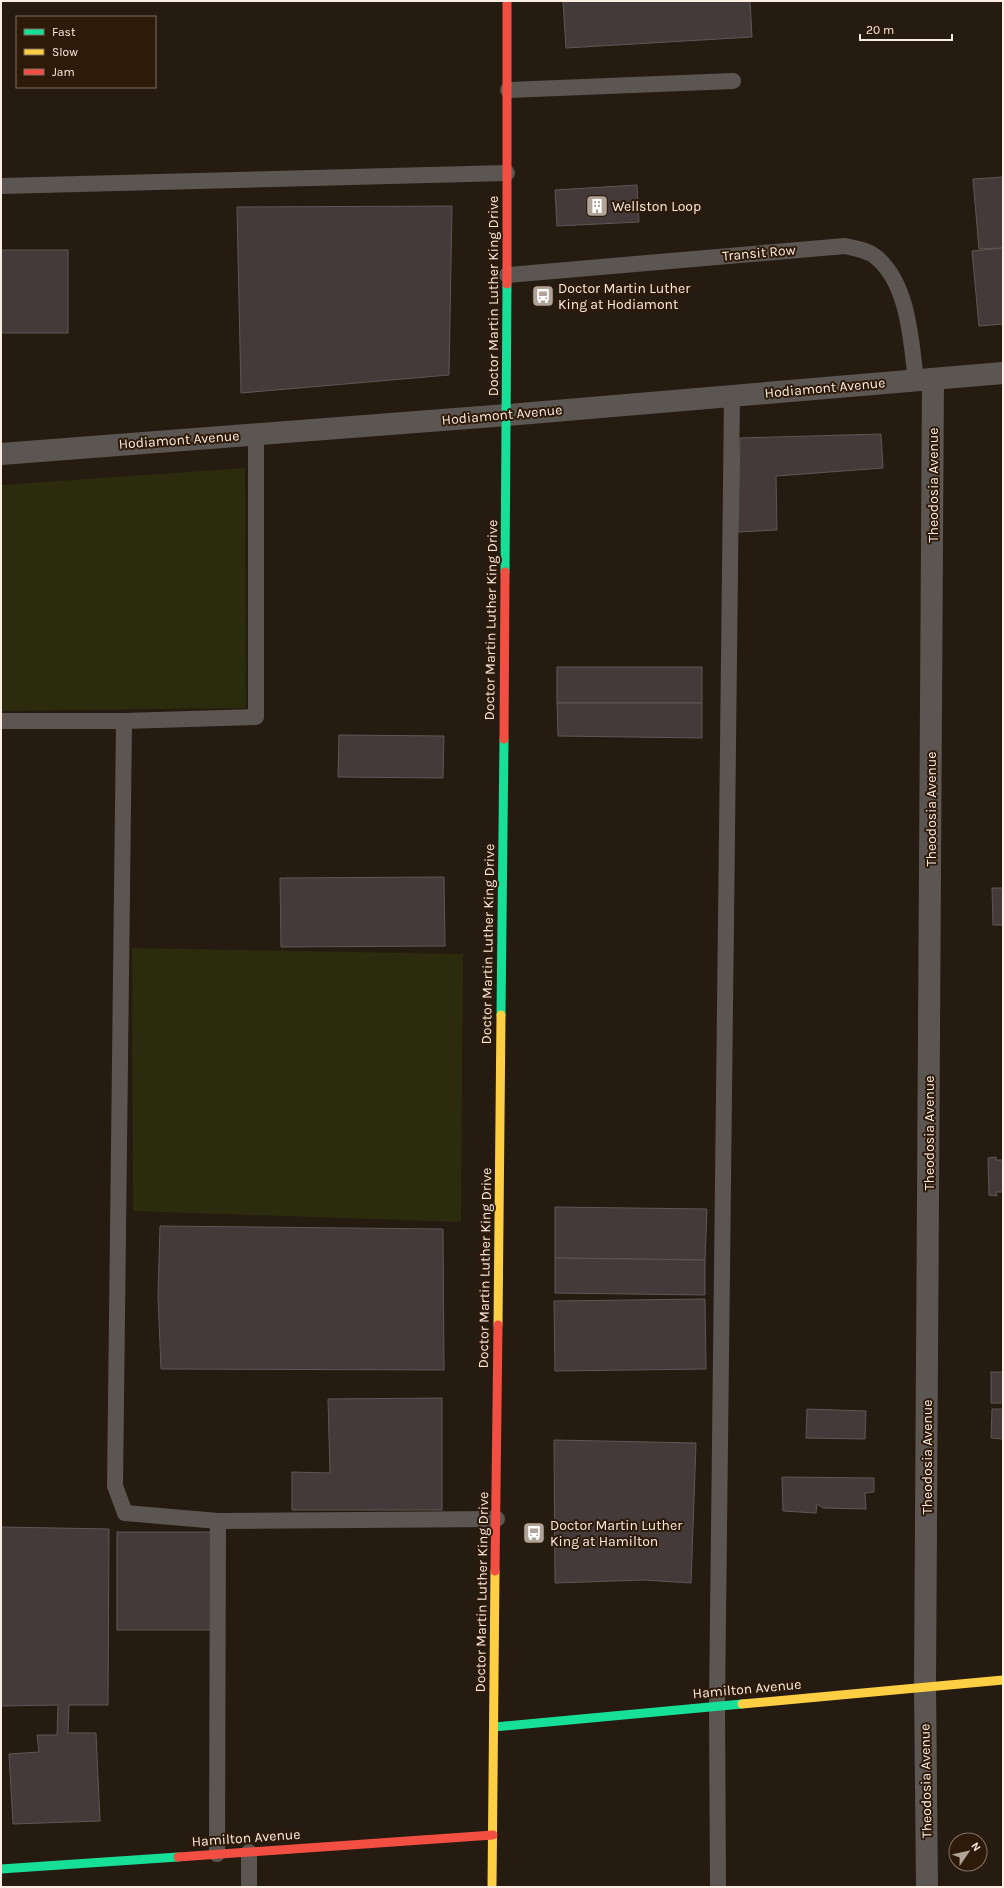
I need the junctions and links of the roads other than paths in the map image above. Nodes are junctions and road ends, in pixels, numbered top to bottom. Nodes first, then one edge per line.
1 (507, 1) edge
2 (733, 81) dead end
3 (508, 90) junction
4 (507, 173) junction
5 (1, 186) edge
6 (507, 275) junction
7 (1003, 373) edge
8 (925, 379) junction
9 (732, 396) junction
10 (507, 415) junction
11 (256, 435) junction
12 (1, 454) edge
13 (1, 721) edge
14 (124, 721) junction
15 (496, 1519) junction
16 (218, 1521) junction
17 (1003, 1680) edge
18 (925, 1686) junction
19 (717, 1705) junction
20 (494, 1727) junction
21 (493, 1835) junction
22 (249, 1852) junction
23 (217, 1854) junction
24 (1, 1869) edge
25 (249, 1887) edge
26 (492, 1887) edge
27 (718, 1887) edge
28 (927, 1887) edge

1 - 3 main road, Doctor Martin Luther King Drive
2 - 3 lane
3 - 4 main road, Doctor Martin Luther King Drive
4 - 5 lane
4 - 6 main road, Doctor Martin Luther King Drive
6 - 8 lane, Transit Row
6 - 10 main road, Doctor Martin Luther King Drive
7 - 8 street, Hodiamont Avenue
8 - 9 street, Hodiamont Avenue
8 - 18 street, Theodosia Avenue
9 - 10 street, Hodiamont Avenue
9 - 19 lane
10 - 11 street, Hodiamont Avenue
10 - 15 main road, Doctor Martin Luther King Drive
11 - 12 street, Hodiamont Avenue
11 - 14 lane
13 - 14 lane
14 - 16 lane
15 - 16 lane
15 - 20 main road, Doctor Martin Luther King Drive
16 - 23 lane
17 - 18 main road, Hamilton Avenue
18 - 19 main road, Hamilton Avenue
18 - 28 street, Theodosia Avenue
19 - 20 main road, Hamilton Avenue
19 - 27 lane
20 - 21 main road, Doctor Martin Luther King Drive
21 - 22 main road, Hamilton Avenue
21 - 26 main road, Doctor Martin Luther King Drive
22 - 23 main road, Hamilton Avenue
22 - 25 lane
23 - 24 main road, Hamilton Avenue

